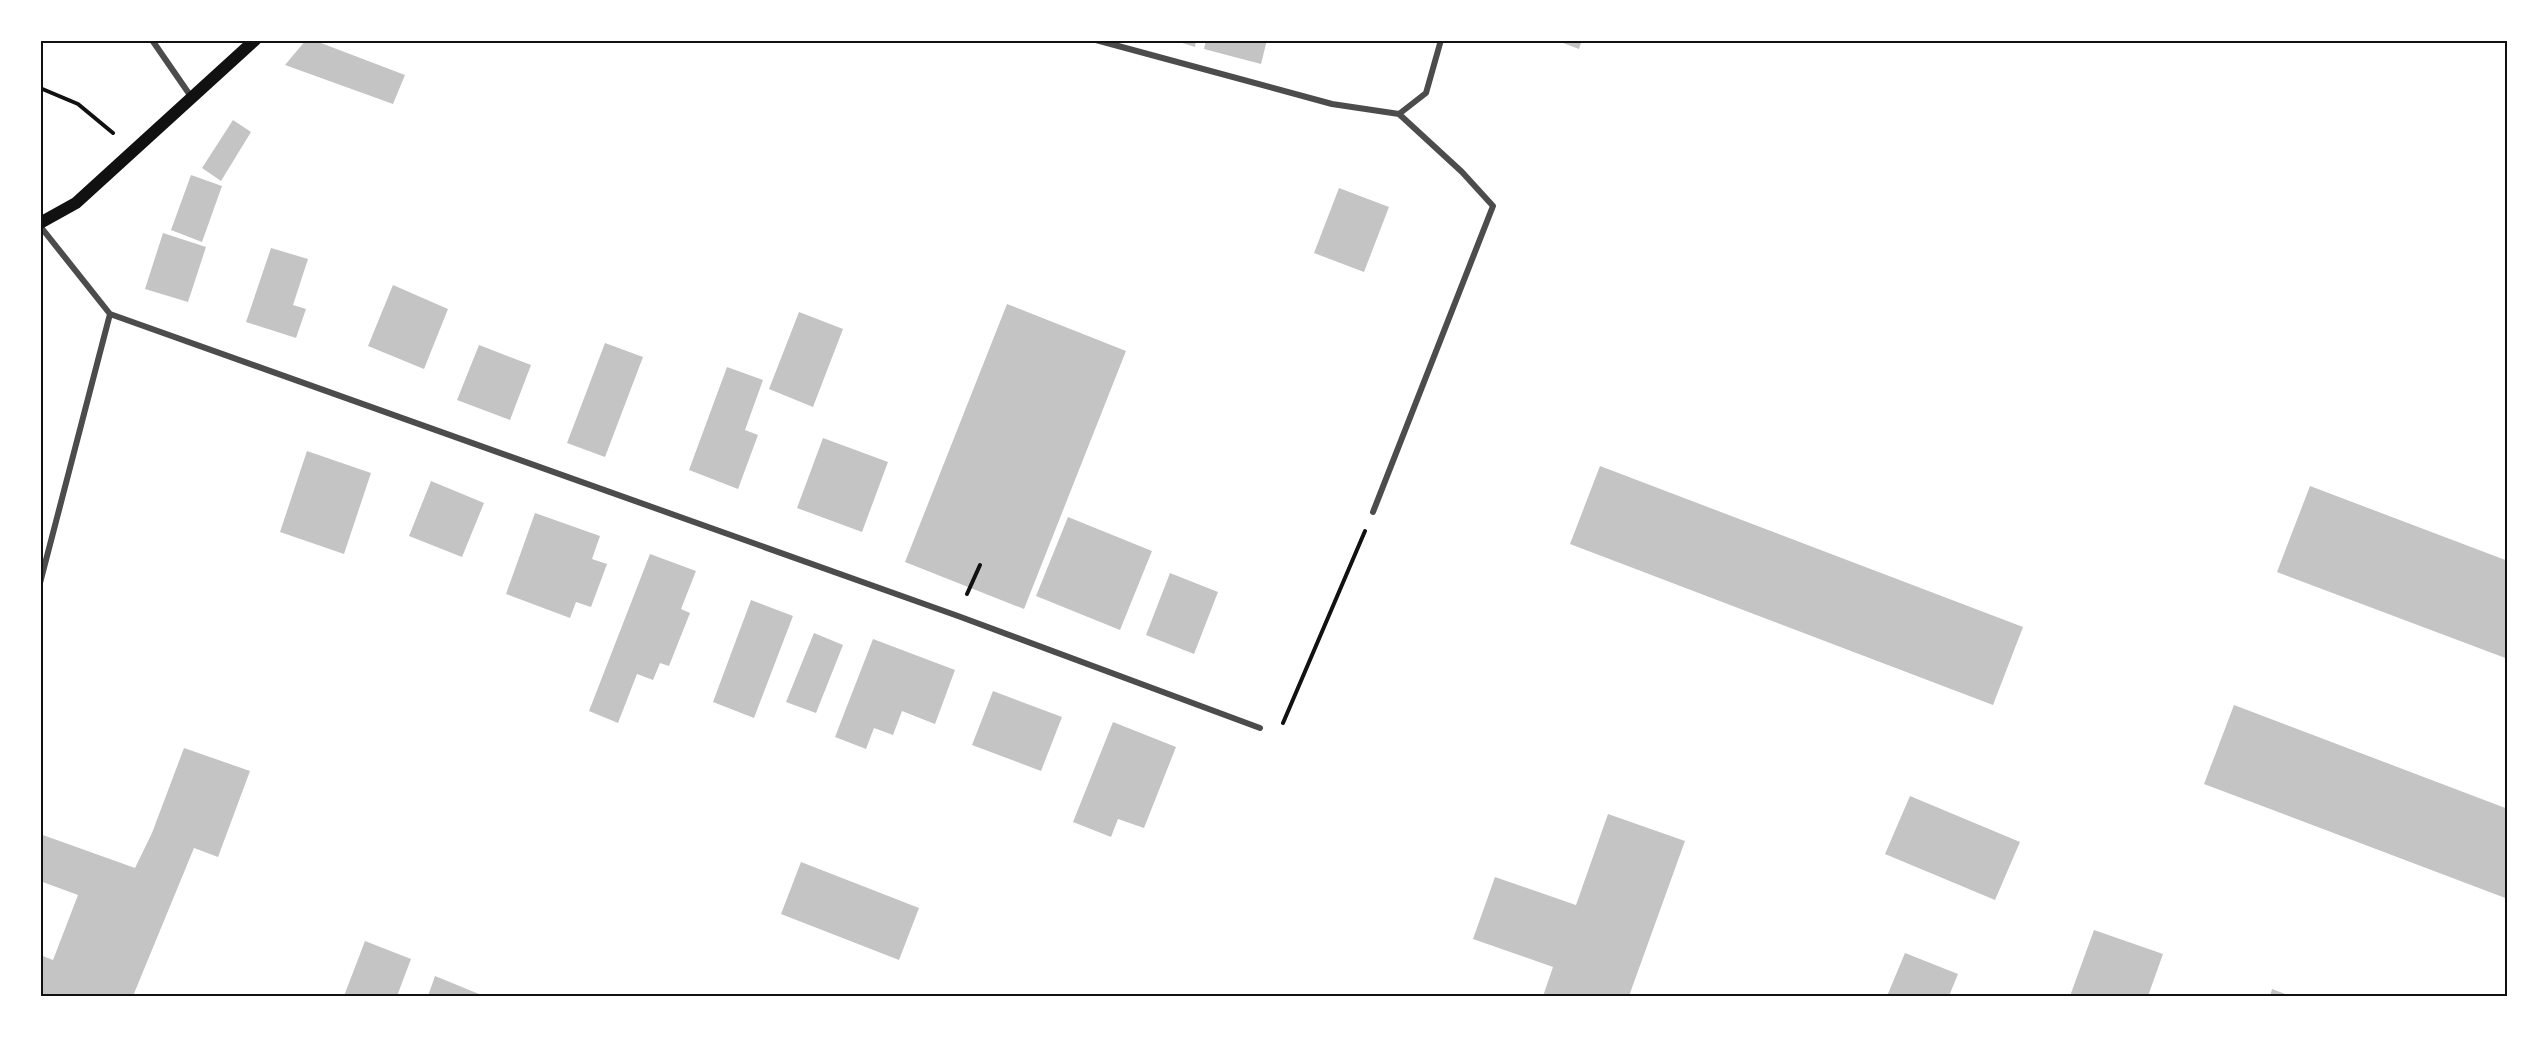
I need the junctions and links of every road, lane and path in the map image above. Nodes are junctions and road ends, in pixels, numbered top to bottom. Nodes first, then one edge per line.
1 (152, 40) edge
2 (255, 40) edge
3 (1096, 40) edge
4 (1441, 40) edge
5 (40, 88) edge
6 (192, 99) junction
7 (1400, 114) junction
8 (134, 151) junction
9 (40, 224) edge
10 (110, 314) junction
11 (1373, 512) joint
12 (980, 565) dead end
13 (40, 583) edge
14 (958, 616) junction
15 (1260, 728) joint

1 - 6 street
2 - 6 main road
3 - 7 street
4 - 7 street
5 - 8 path
6 - 8 main road
7 - 11 street
8 - 9 main road
9 - 10 street
10 - 13 street
10 - 14 street
11 - 15 path
12 - 14 path
14 - 15 street

